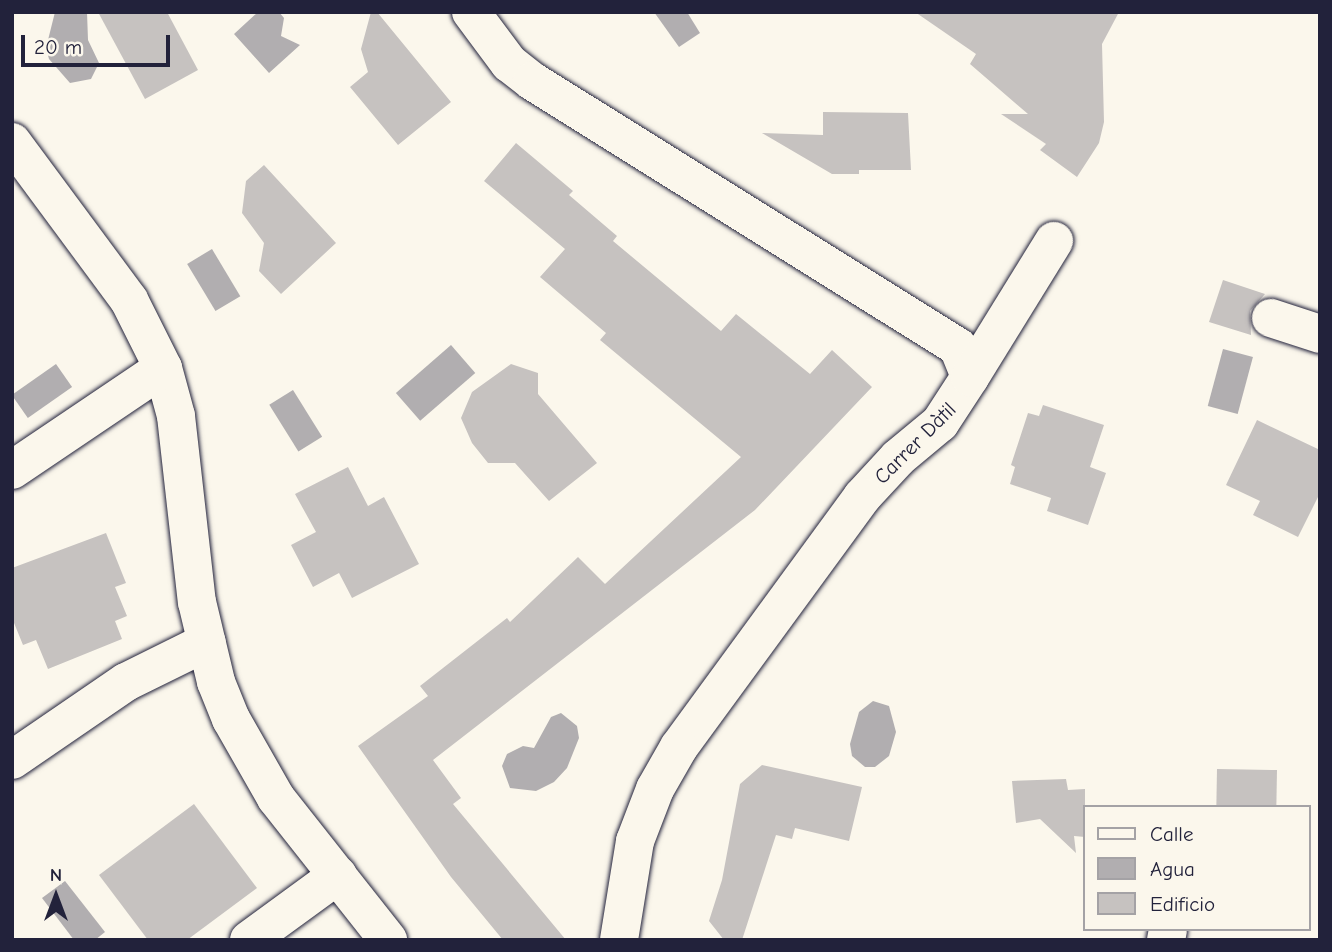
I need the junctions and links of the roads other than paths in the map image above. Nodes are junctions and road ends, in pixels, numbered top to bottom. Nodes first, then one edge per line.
1 (471, 12) edge
2 (12, 142) edge
3 (1054, 241) dead end
4 (1271, 318) dead end
5 (1320, 334) edge
6 (163, 368) junction
7 (970, 377) junction
8 (12, 470) edge
9 (207, 642) junction
10 (12, 760) edge
11 (338, 875) junction
12 (249, 940) edge
13 (388, 940) edge
14 (619, 940) edge

1 - 7 street
2 - 6 street
3 - 7 street, Carrer Dàtil
4 - 5 street
6 - 8 street
6 - 9 street
7 - 14 street, Carrer Dàtil
9 - 10 street
9 - 11 street
11 - 12 street
11 - 13 street

